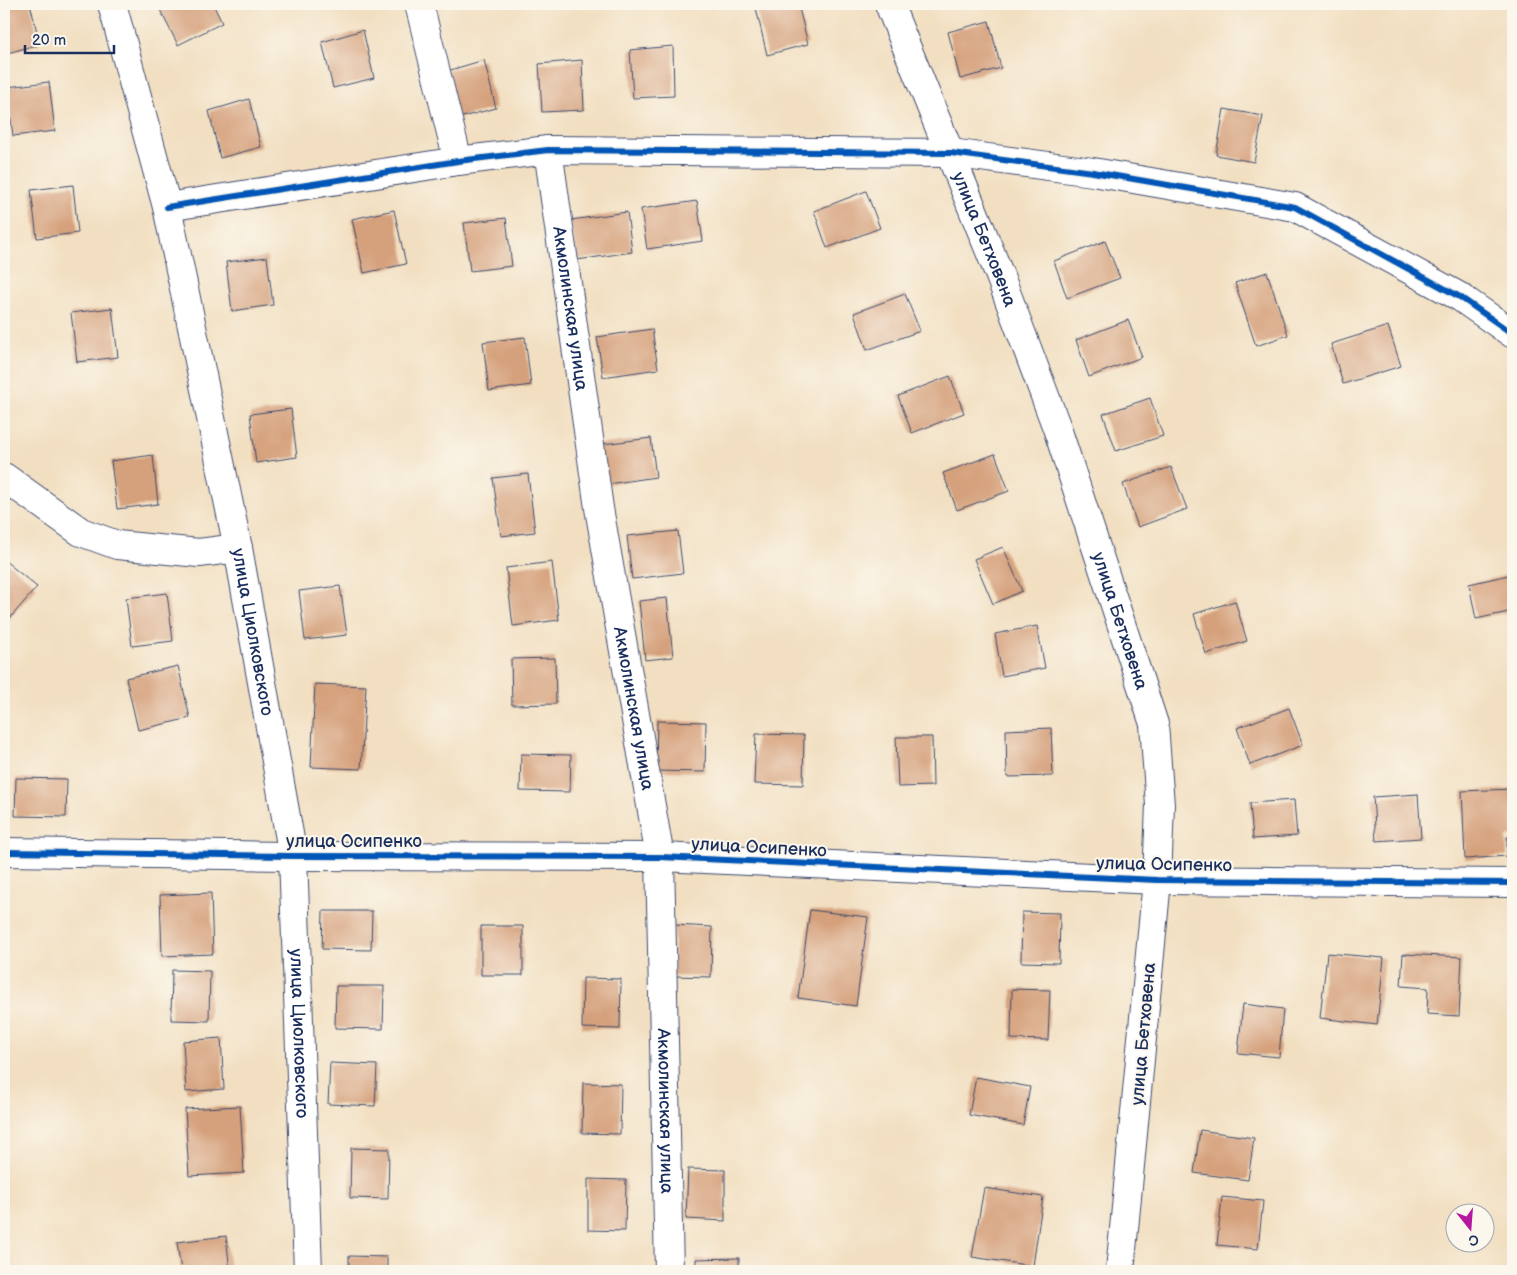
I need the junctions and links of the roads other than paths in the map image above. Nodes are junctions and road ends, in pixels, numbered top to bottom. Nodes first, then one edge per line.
1 (112, 4) edge
2 (419, 4) edge
3 (889, 4) edge
4 (548, 150) junction
5 (951, 153) junction
6 (458, 161) junction
7 (167, 207) junction
8 (1513, 334) edge
9 (4, 477) edge
10 (238, 548) junction
11 (4, 852) edge
12 (293, 856) junction
13 (660, 857) junction
14 (1157, 880) junction
15 (1513, 883) edge
16 (308, 1271) edge
17 (669, 1271) edge
18 (1120, 1271) edge

1 - 7 street, улица Циолковского
2 - 6 street
3 - 5 street, улица Бетховена
4 - 5 street
4 - 6 street
4 - 13 street, Акмолинская улица
5 - 8 street
5 - 14 street, улица Бетховена
6 - 7 street
7 - 10 street, улица Циолковского
9 - 10 street
10 - 12 street, улица Циолковского
11 - 12 street, улица Осипенко
12 - 13 street, улица Осипенко
12 - 16 street, улица Циолковского
13 - 14 street, улица Осипенко
13 - 17 street, Акмолинская улица
14 - 15 street, улица Осипенко
14 - 18 street, улица Бетховена

